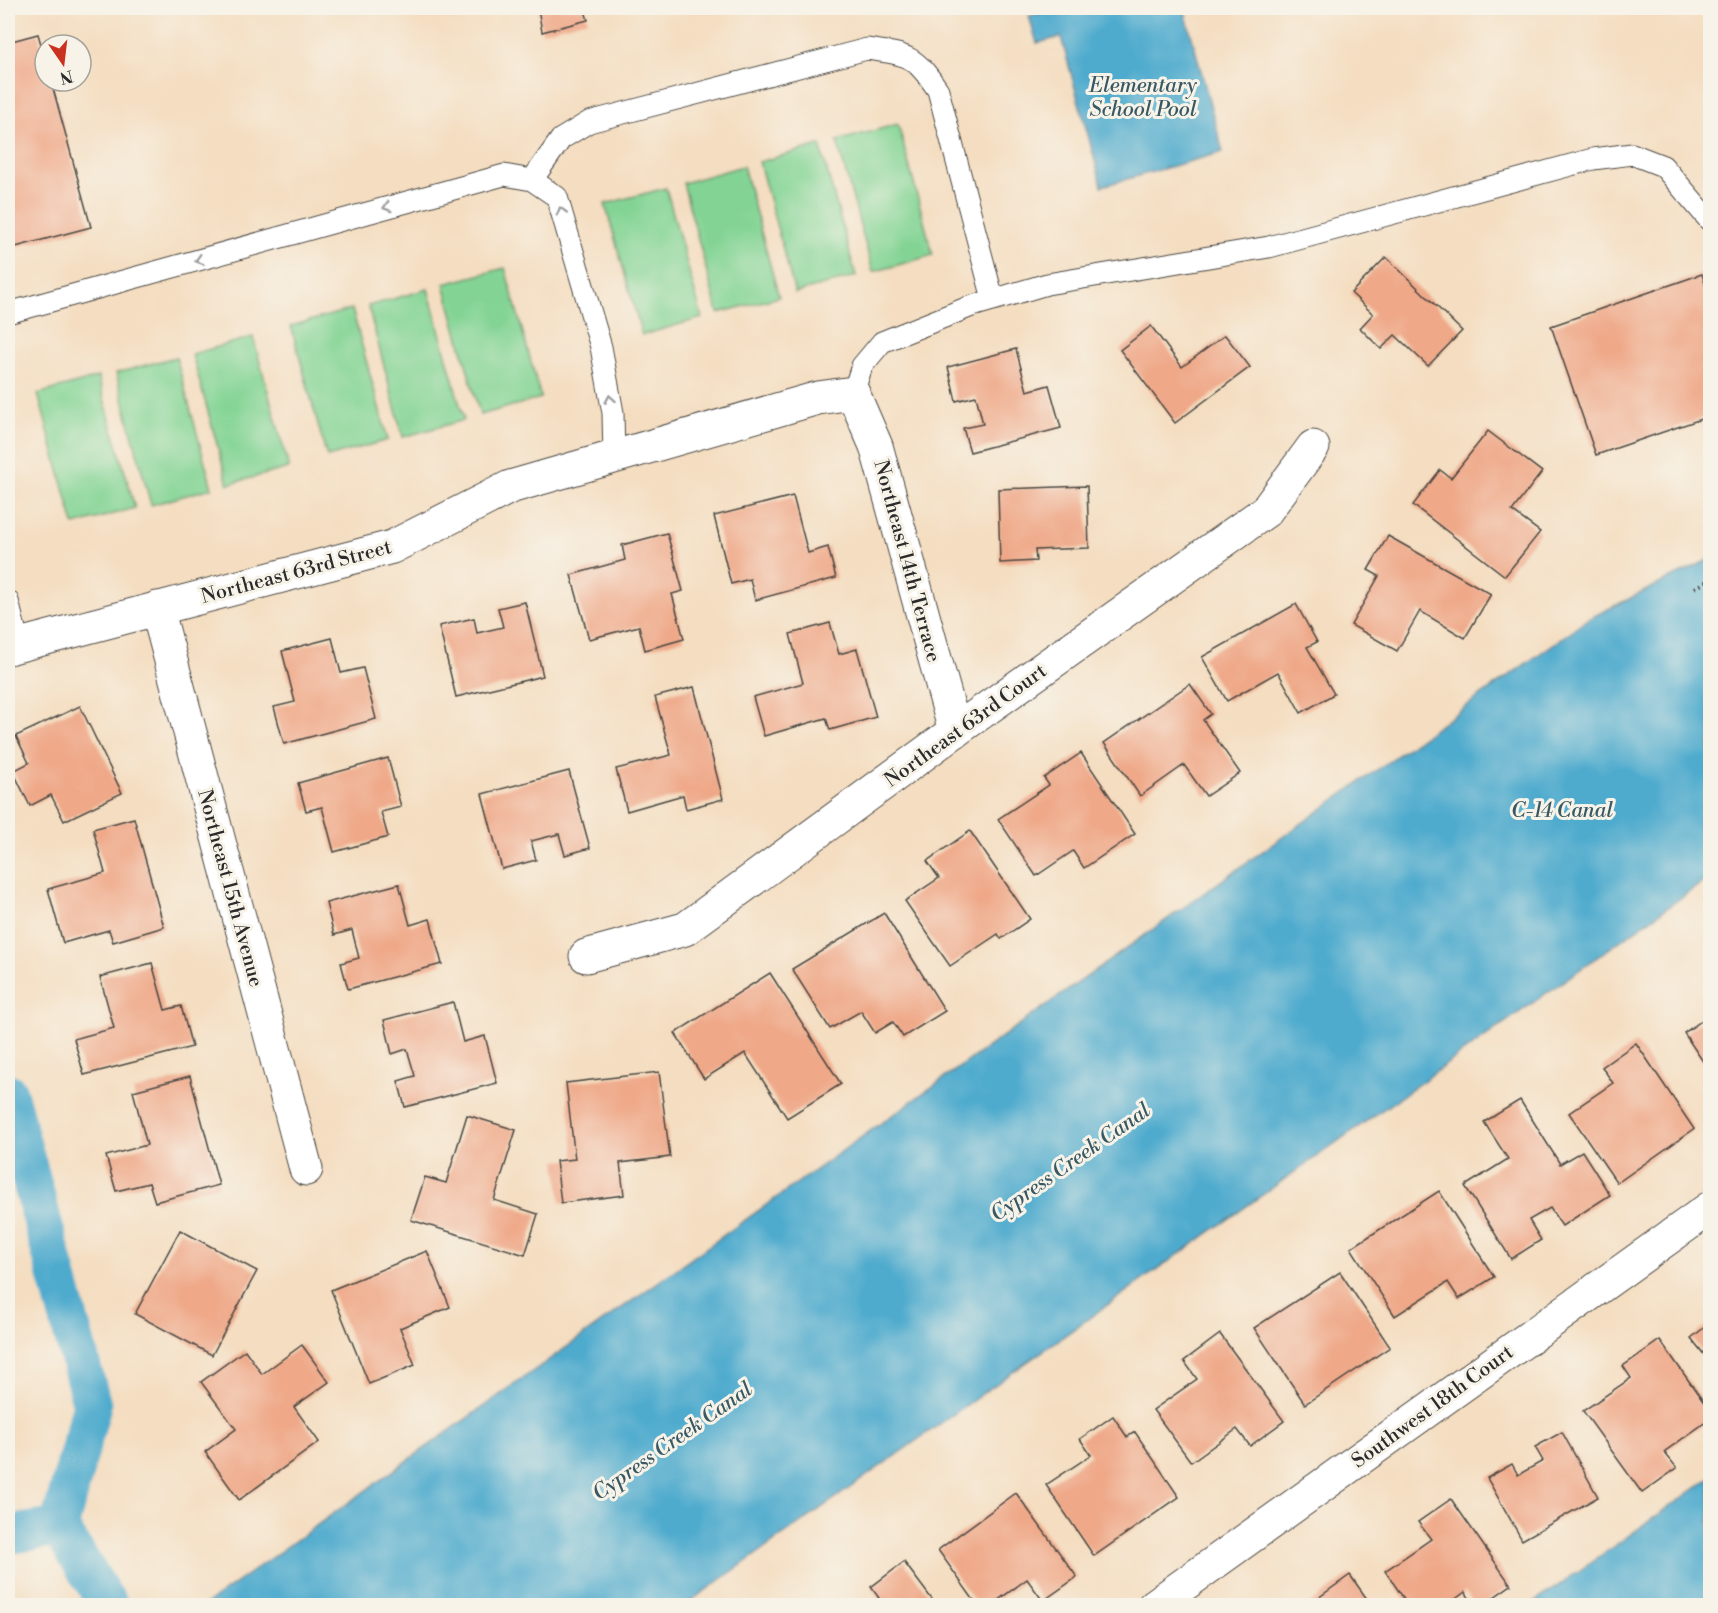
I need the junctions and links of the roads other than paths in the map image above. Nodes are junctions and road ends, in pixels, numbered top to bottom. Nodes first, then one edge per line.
1 (532, 180) junction
2 (1710, 221) edge
3 (993, 299) junction
4 (8, 313) edge
5 (853, 393) junction
6 (1313, 447) dead end
7 (614, 458) junction
8 (8, 601) edge
9 (157, 608) junction
10 (13, 647) edge
11 (955, 731) junction
12 (586, 956) dead end
13 (306, 1169) dead end
14 (1710, 1208) edge
15 (1154, 1605) edge

1 - 3 lane
1 -> 4 lane
7 -> 1 lane
2 - 3 lane
3 - 5 lane
5 - 7 street, Northeast 63rd Street
5 - 11 street, Northeast 14th Terrace
6 - 11 street, Northeast 63rd Court
7 - 9 street, Northeast 63rd Street
8 - 10 lane
9 - 10 street, Northeast 63rd Street
9 - 13 street, Northeast 15th Avenue
11 - 12 street, Northeast 63rd Court
14 - 15 street, Southwest 18th Court

